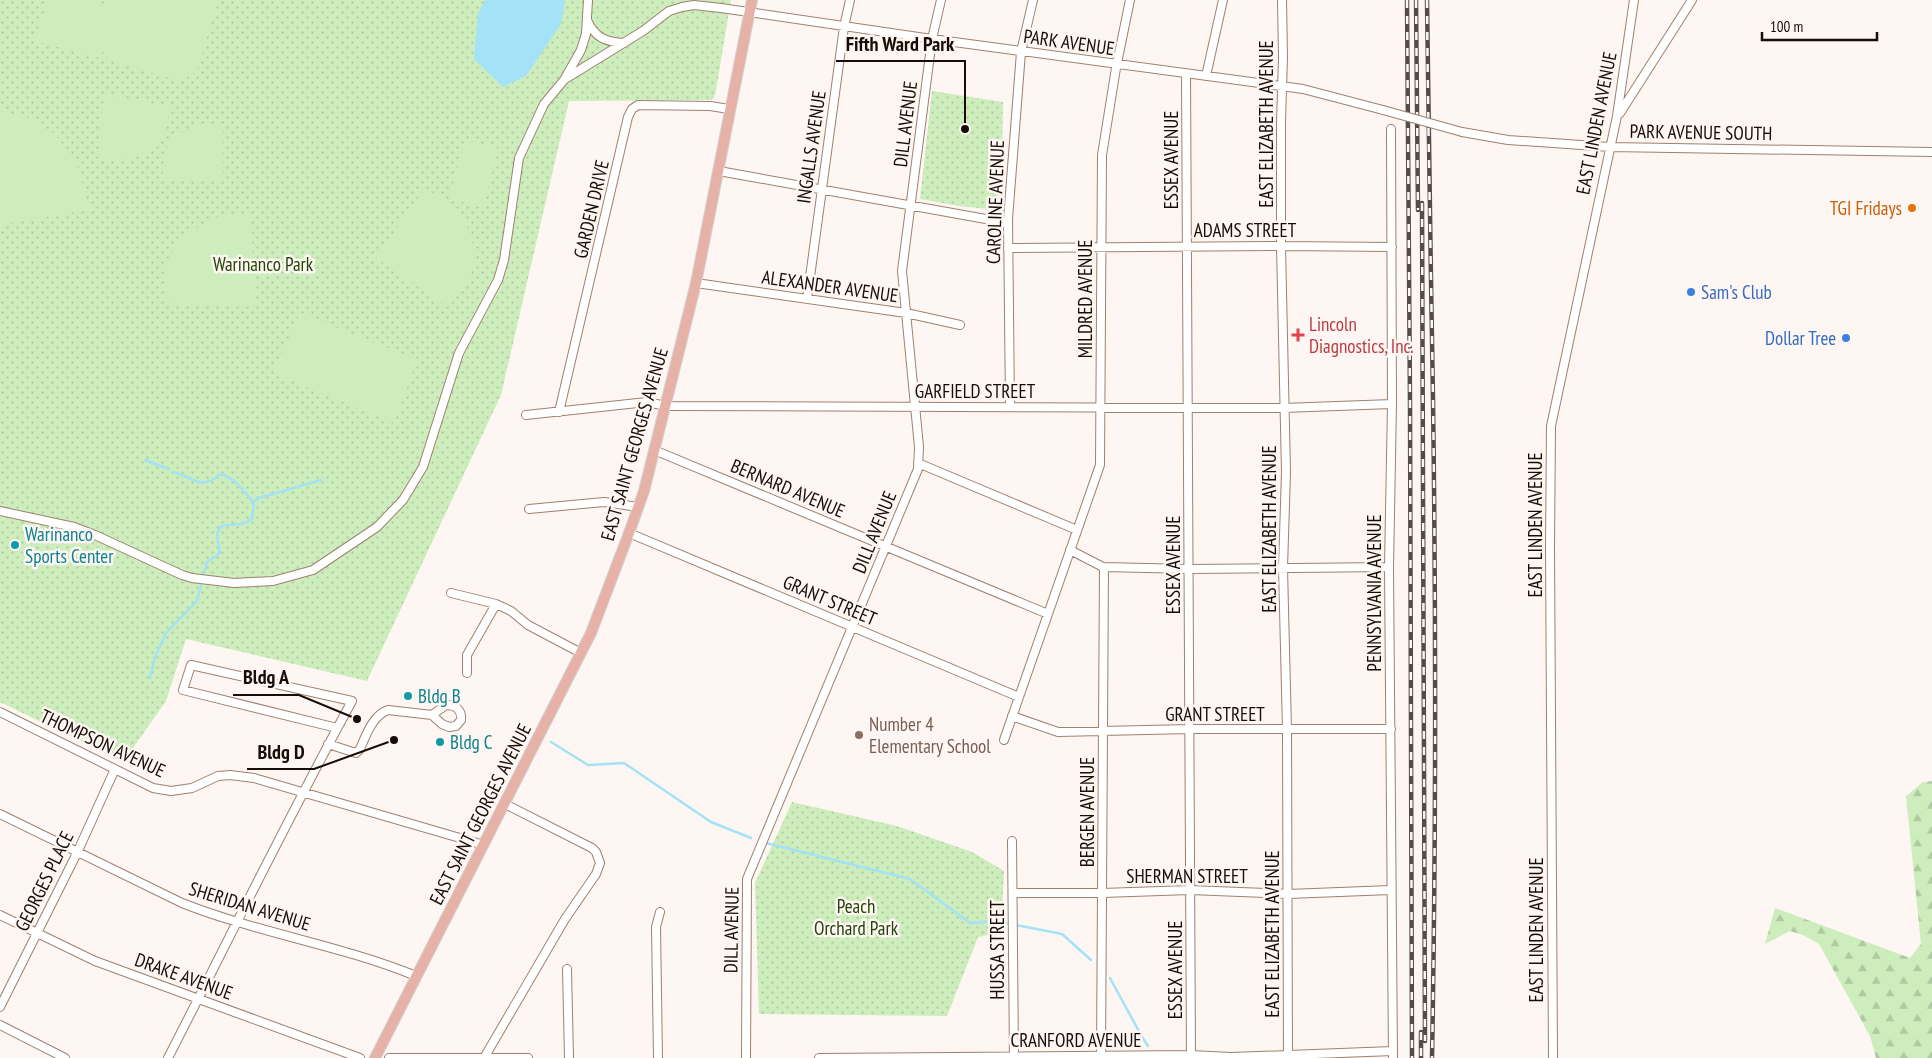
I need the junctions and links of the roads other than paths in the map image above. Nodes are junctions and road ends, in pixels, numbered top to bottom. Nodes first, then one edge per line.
1 (588, 0) edge
2 (752, 0) edge
3 (850, 0) edge
4 (941, 0) edge
5 (1033, 0) edge
6 (1130, 0) edge
7 (1223, 0) edge
8 (1282, 0) edge
9 (1634, 0) edge
10 (1692, 0) edge
11 (749, 12) junction
12 (587, 20) junction
13 (844, 27) junction
14 (932, 40) junction
15 (624, 43) junction
16 (1021, 52) junction
17 (1116, 65) junction
18 (1186, 72) junction
19 (1206, 76) junction
20 (564, 80) junction
21 (1282, 87) junction
22 (729, 109) junction
23 (1383, 110) joint
24 (1617, 116) junction
25 (1391, 129) dead end
26 (1610, 147) junction
27 (1932, 152) edge
28 (719, 171) junction
29 (822, 189) junction
30 (911, 205) junction
31 (1008, 223) junction
32 (1187, 246) junction
33 (1281, 246) junction
34 (1392, 247) junction
35 (1008, 248) junction
36 (1102, 248) junction
37 (696, 283) junction
38 (806, 299) junction
39 (906, 313) junction
40 (960, 325) dead end
41 (1392, 404) junction
42 (666, 406) junction
43 (915, 406) junction
44 (1010, 407) junction
45 (1101, 408) junction
46 (1188, 408) junction
47 (1286, 408) junction
48 (559, 412) junction
49 (526, 415) dead end
50 (654, 450) junction
51 (918, 462) junction
52 (638, 507) junction
53 (529, 509) dead end
54 (0, 511) edge
55 (1077, 530) junction
56 (629, 533) junction
57 (886, 546) junction
58 (1070, 550) junction
59 (1104, 567) junction
60 (1389, 567) junction
61 (1283, 568) junction
62 (1189, 569) junction
63 (451, 593) dead end
64 (496, 604) junction
65 (1048, 614) junction
66 (852, 627) junction
67 (581, 653) junction
68 (467, 673) dead end
69 (1019, 696) junction
70 (0, 712) edge
71 (432, 715) dead end
72 (1012, 716) junction
73 (337, 728) junction
74 (1190, 729) junction
75 (1391, 729) junction
76 (1287, 730) junction
77 (1103, 732) junction
78 (1004, 740) dead end
79 (328, 744) junction
80 (115, 769) junction
81 (302, 792) junction
82 (505, 804) junction
83 (0, 814) edge
84 (1012, 841) dead end
85 (484, 845) junction
86 (77, 853) junction
87 (1190, 890) junction
88 (1391, 890) junction
89 (1013, 893) junction
90 (1102, 893) junction
91 (1288, 894) junction
92 (660, 912) dead end
93 (0, 915) edge
94 (237, 922) junction
95 (37, 933) junction
96 (568, 969) dead end
97 (416, 976) junction
98 (198, 998) junction
99 (0, 1007) edge
100 (0, 1025) edge
101 (1393, 1054) edge
102 (1102, 1056) junction
103 (1191, 1056) edge
104 (923, 1057) edge
105 (1014, 1057) edge
106 (1288, 1057) edge
107 (65, 1058) edge
108 (168, 1058) edge
109 (360, 1058) edge
110 (374, 1058) edge
111 (389, 1058) edge
112 (484, 1058) edge
113 (528, 1058) edge
114 (569, 1058) edge
115 (658, 1058) edge
116 (746, 1058) edge
117 (819, 1058) edge
118 (834, 1058) edge
119 (1554, 1058) edge

1 - 12 street
2 - 11 main road, EAST SAINT GEORGES AVENUE
3 - 13 street, INGALLS AVENUE
4 - 14 street, DILL AVENUE
5 - 16 street, CAROLINE AVENUE
6 - 17 street, MILDRED AVENUE
7 - 19 street
8 - 21 street, EAST ELIZABETH AVENUE
9 - 24 street, EAST LINDEN AVENUE
10 - 24 street
11 - 13 street, PARK AVENUE
11 - 15 street, PARK AVENUE
11 - 22 main road, EAST SAINT GEORGES AVENUE
12 - 15 street
12 - 20 street
13 - 14 street, PARK AVENUE
13 - 29 street, INGALLS AVENUE
14 - 16 street, PARK AVENUE
14 - 30 street, DILL AVENUE
15 - 20 street, PARK AVENUE
16 - 17 street, PARK AVENUE
16 - 31 street, CAROLINE AVENUE
17 - 18 street, PARK AVENUE
17 - 36 street, MILDRED AVENUE
18 - 19 street, PARK AVENUE
18 - 32 street, ESSEX AVENUE
19 - 21 street, PARK AVENUE
20 - 54 street
21 - 23 street, PARK AVENUE
21 - 33 street, EAST ELIZABETH AVENUE
22 - 28 main road, EAST SAINT GEORGES AVENUE
22 - 48 street, GARDEN DRIVE
23 - 26 street, PARK AVENUE SOUTH, bridge
24 - 26 street, EAST LINDEN AVENUE
25 - 34 street, PENNSYLVANIA AVENUE
26 - 27 street, PARK AVENUE SOUTH
26 - 119 street, EAST LINDEN AVENUE
28 - 29 street
28 - 37 main road, EAST SAINT GEORGES AVENUE
29 - 30 street
29 - 38 street, INGALLS AVENUE
30 - 31 street
30 - 39 street, DILL AVENUE
31 - 35 street, CAROLINE AVENUE
32 - 33 street, ADAMS STREET
32 - 36 street, ADAMS STREET
32 - 46 street, ESSEX AVENUE
33 - 34 street, ADAMS STREET
33 - 47 street, EAST ELIZABETH AVENUE
34 - 41 street, PENNSYLVANIA AVENUE
35 - 36 street, ADAMS STREET
35 - 44 street, CAROLINE AVENUE
36 - 45 street, MILDRED AVENUE
37 - 38 street, ALEXANDER AVENUE
37 - 42 main road, EAST SAINT GEORGES AVENUE
38 - 39 street, ALEXANDER AVENUE
39 - 40 street, ALEXANDER AVENUE
39 - 43 street, DILL AVENUE
41 - 47 street, GARFIELD STREET
41 - 60 street, PENNSYLVANIA AVENUE
42 - 43 street, GARFIELD STREET
42 - 48 street, GARFIELD STREET
42 - 50 main road, EAST SAINT GEORGES AVENUE
43 - 44 street, GARFIELD STREET
43 - 51 street, DILL AVENUE
44 - 45 street, GARFIELD STREET
45 - 46 street, GARFIELD STREET
45 - 55 street, MILDRED AVENUE
46 - 47 street, GARFIELD STREET
46 - 62 street, ESSEX AVENUE
47 - 61 street, EAST ELIZABETH AVENUE
48 - 49 street, GARFIELD STREET
50 - 52 main road, EAST SAINT GEORGES AVENUE
50 - 57 street, BERNARD AVENUE
51 - 55 street
51 - 57 street, DILL AVENUE
52 - 53 street
52 - 56 main road, EAST SAINT GEORGES AVENUE
55 - 58 street, MILDRED AVENUE
56 - 66 street, GRANT STREET
56 - 67 main road, EAST SAINT GEORGES AVENUE
57 - 65 street, BERNARD AVENUE
57 - 66 street, DILL AVENUE
58 - 59 street
58 - 65 street
59 - 62 street
59 - 77 street, BERGEN AVENUE
60 - 61 street
60 - 75 street, PENNSYLVANIA AVENUE
61 - 62 street
61 - 76 street, EAST ELIZABETH AVENUE
62 - 74 street, ESSEX AVENUE
63 - 64 street
64 - 67 street
64 - 68 street
65 - 69 street
66 - 69 street, GRANT STREET
66 - 116 street, DILL AVENUE
67 - 82 main road, EAST SAINT GEORGES AVENUE
69 - 72 street
70 - 80 street, THOMPSON AVENUE
71 - 79 street
72 - 77 street, GRANT STREET
72 - 78 street
73 - 73 street
73 - 79 street
74 - 76 street, GRANT STREET
74 - 77 street, GRANT STREET
74 - 87 street, ESSEX AVENUE
75 - 76 street, GRANT STREET
75 - 88 street, PENNSYLVANIA AVENUE
76 - 91 street, EAST ELIZABETH AVENUE
77 - 90 street, BERGEN AVENUE
79 - 81 street
80 - 81 street, THOMPSON AVENUE
80 - 86 street, GEORGES PLACE
81 - 85 street, THOMPSON AVENUE
81 - 94 street
82 - 85 main road, EAST SAINT GEORGES AVENUE
82 - 112 street
83 - 86 street, SHERIDAN AVENUE
84 - 89 street, HUSSA STREET
85 - 97 main road, EAST SAINT GEORGES AVENUE
86 - 94 street, SHERIDAN AVENUE
86 - 95 street, GEORGES PLACE
87 - 90 street, SHERMAN STREET
87 - 91 street, SHERMAN STREET
87 - 103 street, ESSEX AVENUE
88 - 91 street, SHERMAN STREET
88 - 101 street, PENNSYLVANIA AVENUE
89 - 90 street, SHERMAN STREET
89 - 105 street, HUSSA STREET
90 - 102 street, BERGEN AVENUE
91 - 106 street, EAST ELIZABETH AVENUE
92 - 115 street
93 - 95 street, DRAKE AVENUE
94 - 97 street, SHERIDAN AVENUE
94 - 98 street
95 - 98 street, DRAKE AVENUE
95 - 99 street, GEORGES PLACE
96 - 114 street
97 - 110 main road, EAST SAINT GEORGES AVENUE
98 - 108 street
98 - 109 street, DRAKE AVENUE
100 - 107 street
101 - 106 street, CRANFORD AVENUE
102 - 103 street, CRANFORD AVENUE
102 - 105 street, CRANFORD AVENUE
103 - 106 street, CRANFORD AVENUE
104 - 105 street, CRANFORD AVENUE
104 - 118 street, CRANFORD AVENUE
111 - 112 street
112 - 113 street
117 - 118 street, CRANFORD AVENUE

